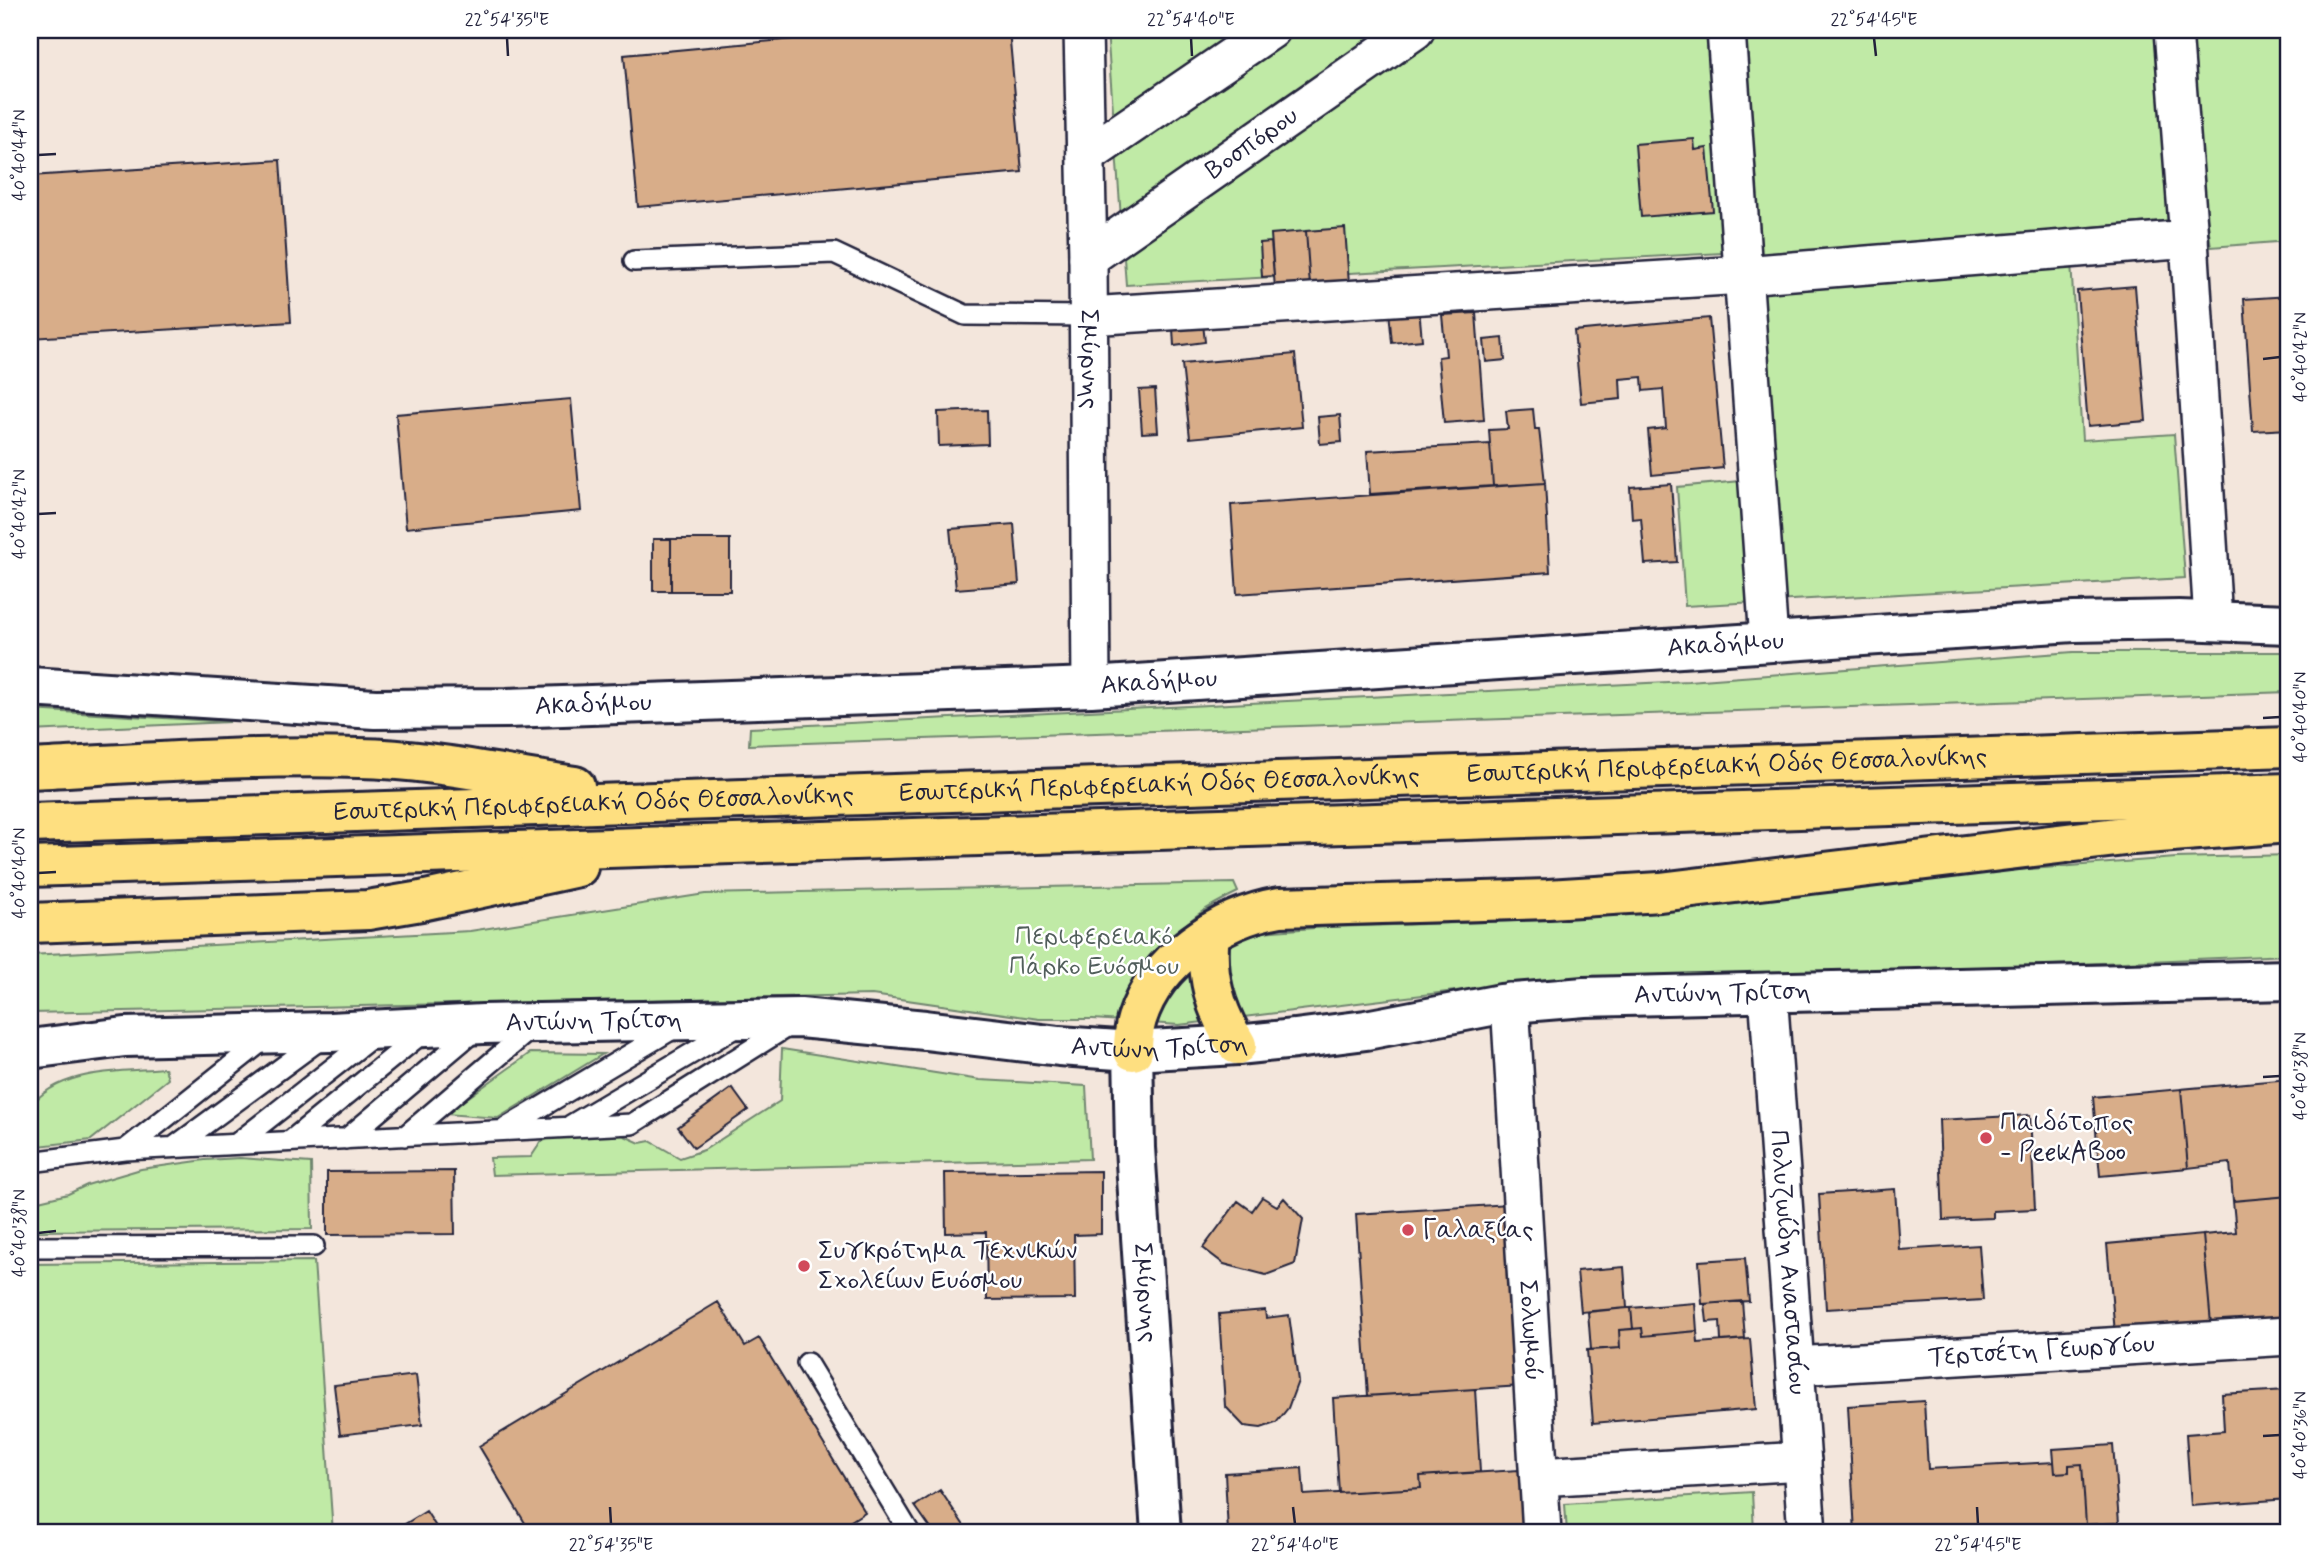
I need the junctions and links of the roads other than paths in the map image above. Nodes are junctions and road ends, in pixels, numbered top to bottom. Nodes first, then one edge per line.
1 (1083, 30) edge
2 (1271, 30) edge
3 (1415, 30) edge
4 (1726, 30) edge
5 (2173, 30) edge
6 (1086, 156) junction
7 (2189, 239) junction
8 (1088, 258) junction
9 (634, 261) dead end
10 (1743, 275) junction
11 (1088, 316) junction
12 (2213, 621) junction
13 (2289, 624) edge
14 (1769, 641) junction
15 (1091, 687) junction
16 (30, 688) edge
17 (2289, 747) edge
18 (30, 769) edge
19 (2289, 793) edge
20 (670, 801) junction
21 (30, 823) edge
22 (2289, 823) edge
23 (673, 846) junction
24 (30, 867) edge
25 (30, 923) edge
26 (1210, 933) junction
27 (2289, 980) edge
28 (1768, 992) junction
29 (1510, 1002) junction
30 (800, 1018) junction
31 (750, 1019) junction
32 (685, 1021) junction
33 (538, 1023) junction
34 (482, 1024) junction
35 (432, 1026) junction
36 (382, 1029) junction
37 (331, 1032) junction
38 (272, 1033) junction
39 (1237, 1045) junction
40 (30, 1049) edge
41 (1133, 1051) junction
42 (568, 1127) junction
43 (502, 1130) junction
44 (405, 1136) junction
45 (346, 1139) junction
46 (290, 1141) junction
47 (236, 1144) junction
48 (174, 1147) junction
49 (125, 1150) junction
50 (30, 1163) edge
51 (314, 1246) dead end
52 (30, 1248) edge
53 (2289, 1336) edge
54 (807, 1363) dead end
55 (1795, 1366) junction
56 (1802, 1461) junction
57 (1539, 1478) junction
58 (910, 1533) edge
59 (1161, 1533) edge
60 (1542, 1533) edge
61 (1807, 1533) edge

1 - 6 street, Σμύρνης
2 - 6 street
3 - 8 street, Βοσπόρου
4 - 10 street
5 - 7 street
6 - 8 street, Σμύρνης
7 - 10 street
7 - 12 street
8 - 11 street, Σμύρνης
9 - 11 lane
10 - 11 street
10 - 14 street
11 - 15 street, Σμύρνης
12 - 13 street, Ακαδήμου
12 - 14 street, Ακαδήμου
14 - 15 street, Ακαδήμου
15 - 16 street, Ακαδήμου
17 - 20 highway, Εσωτερική Περιφερειακή Οδός Θεσσαλονίκης
18 - 20 highway
19 - 23 highway, Εσωτερική Περιφερειακή Οδός Θεσσαλονίκης
20 - 21 highway, Εσωτερική Περιφερειακή Οδός Θεσσαλονίκης
22 - 26 highway
23 - 24 highway, Εσωτερική Περιφερειακή Οδός Θεσσαλονίκης
23 - 25 highway
26 - 39 highway
26 - 41 highway
27 - 28 street, Αντώνη Τρίτση
28 - 29 street, Αντώνη Τρίτση
28 - 55 street, Πολυζωίδη Αναστασίου
29 - 39 street, Αντώνη Τρίτση
29 - 57 street, Σολωμού
30 - 31 street, Αντώνη Τρίτση
30 - 41 street, Αντώνη Τρίτση
30 - 42 lane
31 - 32 street, Αντώνη Τρίτση
31 - 42 lane
32 - 33 street, Αντώνη Τρίτση
32 - 43 lane
33 - 34 street, Αντώνη Τρίτση
33 - 44 lane
34 - 35 street, Αντώνη Τρίτση
34 - 45 lane
35 - 36 street, Αντώνη Τρίτση
35 - 46 lane
36 - 37 street, Αντώνη Τρίτση
36 - 47 lane
37 - 38 street, Αντώνη Τρίτση
37 - 48 lane
38 - 40 street, Αντώνη Τρίτση
38 - 49 lane
39 - 41 street, Αντώνη Τρίτση
41 - 59 street, Σμύρνης
42 - 43 lane
43 - 44 lane
44 - 45 lane
45 - 46 lane
46 - 47 lane
47 - 48 lane
48 - 49 lane
49 - 50 lane
51 - 52 lane
53 - 55 street, Τερτσέτη Γεωργίου
54 - 58 lane
55 - 56 street, Πολυζωίδη Αναστασίου
56 - 57 street
56 - 61 street, Πολυζωίδη Αναστασίου
57 - 60 street, Σολωμού

